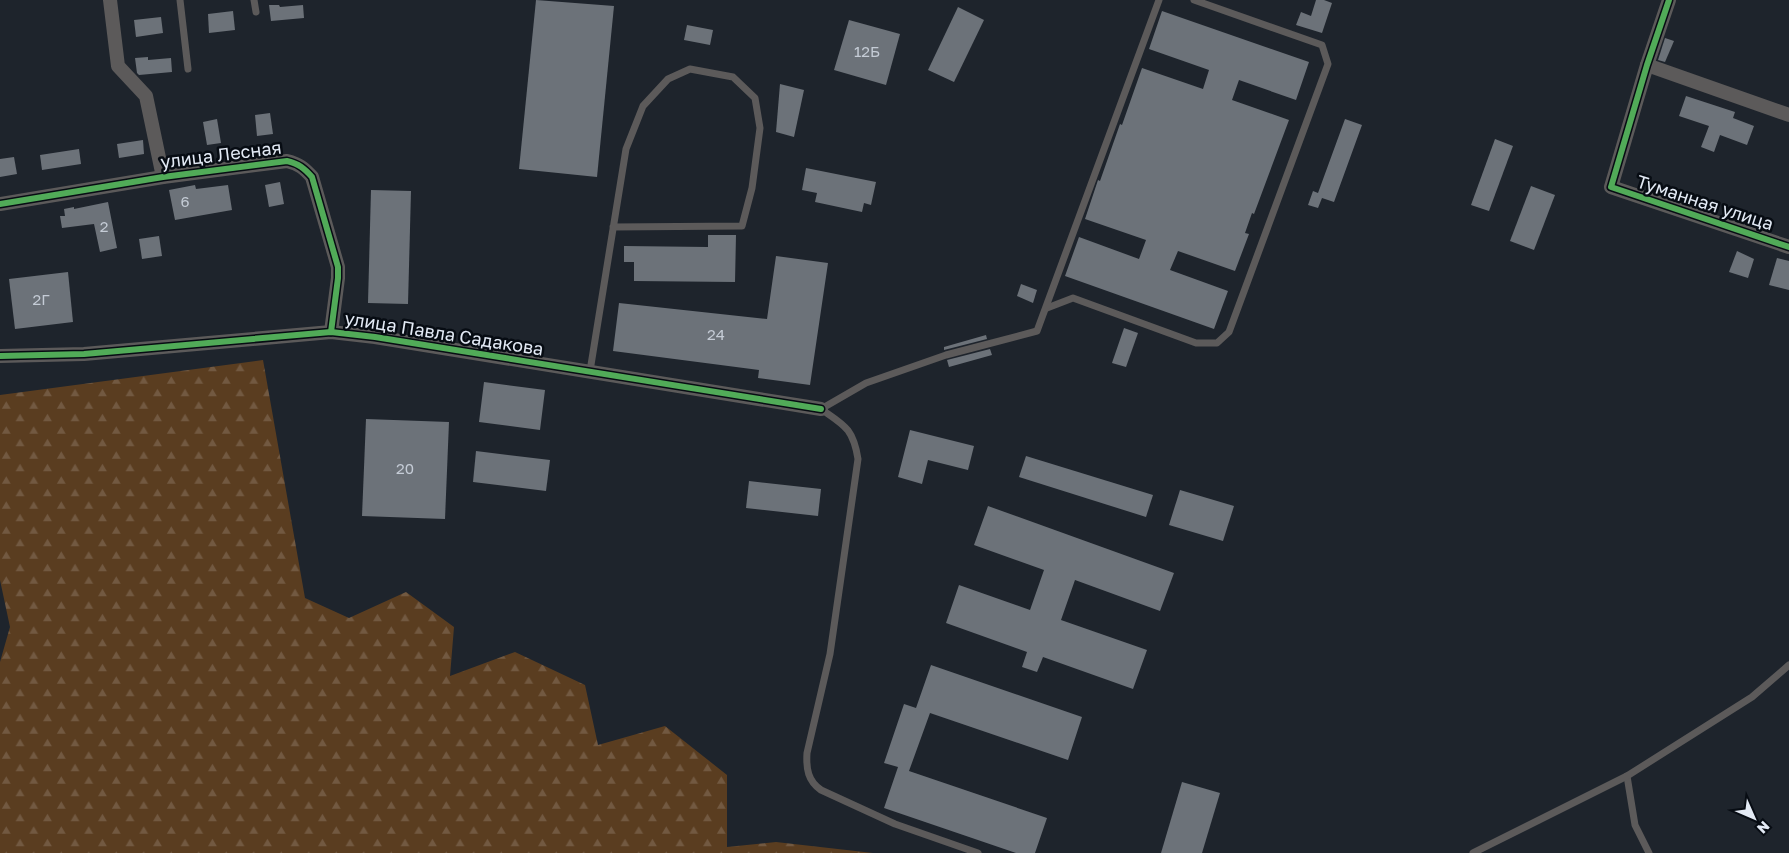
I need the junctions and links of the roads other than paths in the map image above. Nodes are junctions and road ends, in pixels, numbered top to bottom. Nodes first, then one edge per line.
1 (110, 0) edge
2 (180, 0) edge
3 (254, 0) edge
4 (1158, 0) edge
5 (1194, 0) edge
6 (1670, 0) edge
7 (256, 12) dead end
8 (1647, 65) junction
9 (188, 69) dead end
10 (1789, 115) edge
11 (163, 176) junction
12 (0, 204) edge
13 (613, 227) junction
14 (1789, 247) edge
15 (1047, 308) junction
16 (331, 332) junction
17 (0, 356) edge
18 (590, 372) junction
19 (821, 409) junction
20 (1789, 665) edge
21 (1628, 776) junction
22 (978, 853) edge
23 (1473, 853) edge
24 (1649, 853) edge

1 - 11 street
2 - 9 lane
3 - 7 lane
4 - 15 lane
5 - 15 lane
6 - 8 street
8 - 10 street
8 - 14 street, Туманная улица
11 - 12 street, улица Лесная
11 - 16 street, улица Лесная
13 - 13 lane
13 - 18 lane
15 - 19 lane
16 - 17 street, улица Павла Садакова
16 - 18 street, улица Павла Садакова
18 - 19 street, улица Павла Садакова
19 - 22 lane
20 - 21 lane
21 - 23 lane
21 - 24 lane

